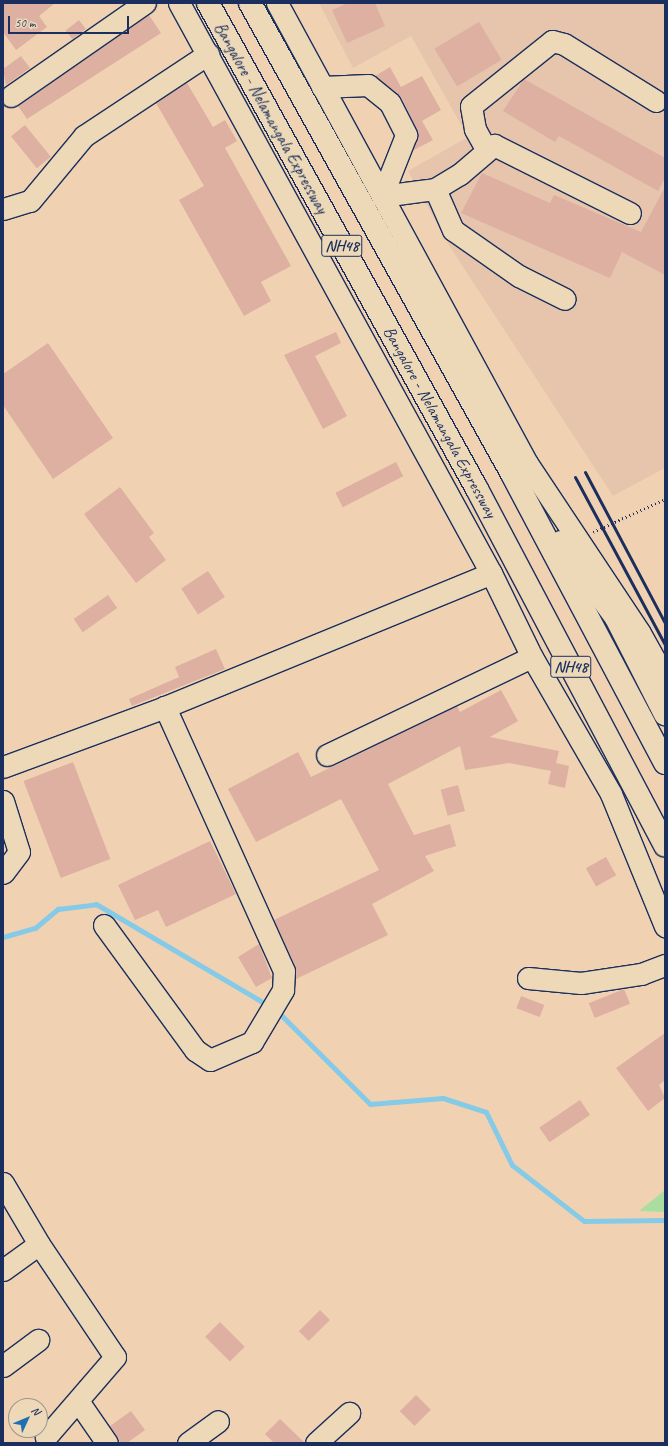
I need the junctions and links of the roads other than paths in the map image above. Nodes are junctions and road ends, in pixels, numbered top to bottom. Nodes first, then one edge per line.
1 (145, 3) edge
2 (179, 3) edge
3 (208, 3) edge
4 (250, 3) edge
5 (277, 3) edge
6 (208, 54) junction
7 (322, 87) junction
8 (11, 96) dead end
9 (656, 101) dead end
10 (486, 149) junction
11 (435, 189) junction
12 (382, 196) junction
13 (3, 209) edge
14 (630, 213) dead end
15 (565, 299) dead end
16 (512, 474) junction
17 (491, 574) junction
18 (532, 657) junction
19 (665, 678) edge
20 (165, 707) junction
21 (665, 714) edge
22 (327, 755) dead end
23 (665, 763) edge
24 (3, 767) edge
25 (3, 801) edge
26 (665, 845) edge
27 (3, 873) edge
28 (104, 925) dead end
29 (665, 926) edge
30 (665, 965) edge
31 (528, 978) dead end
32 (3, 1184) edge
33 (39, 1244) junction
34 (3, 1270) edge
35 (38, 1340) dead end
36 (3, 1367) edge
37 (78, 1401) junction
38 (349, 1413) dead end
39 (218, 1421) dead end
40 (48, 1435) edge
41 (107, 1443) edge
42 (188, 1443) edge
43 (316, 1443) edge

1 - 8 street
2 - 6 street
3 - 26 highway, Bangalore - Nelamangala Expressway / NH48
4 - 16 highway, NH48
5 - 7 street
6 - 13 street
6 - 17 street
7 - 12 street
7 - 12 street
9 - 10 street
10 - 11 street
10 - 14 street
11 - 12 street
11 - 15 street
12 - 19 street
16 - 21 highway
16 - 23 highway, NH48
17 - 18 street
17 - 20 street
18 - 22 street
18 - 29 street
20 - 24 street
20 - 28 street
25 - 27 street
30 - 31 street
32 - 33 street
33 - 34 street
33 - 37 street
35 - 36 street
37 - 40 street
37 - 41 street
38 - 43 street
39 - 42 street

